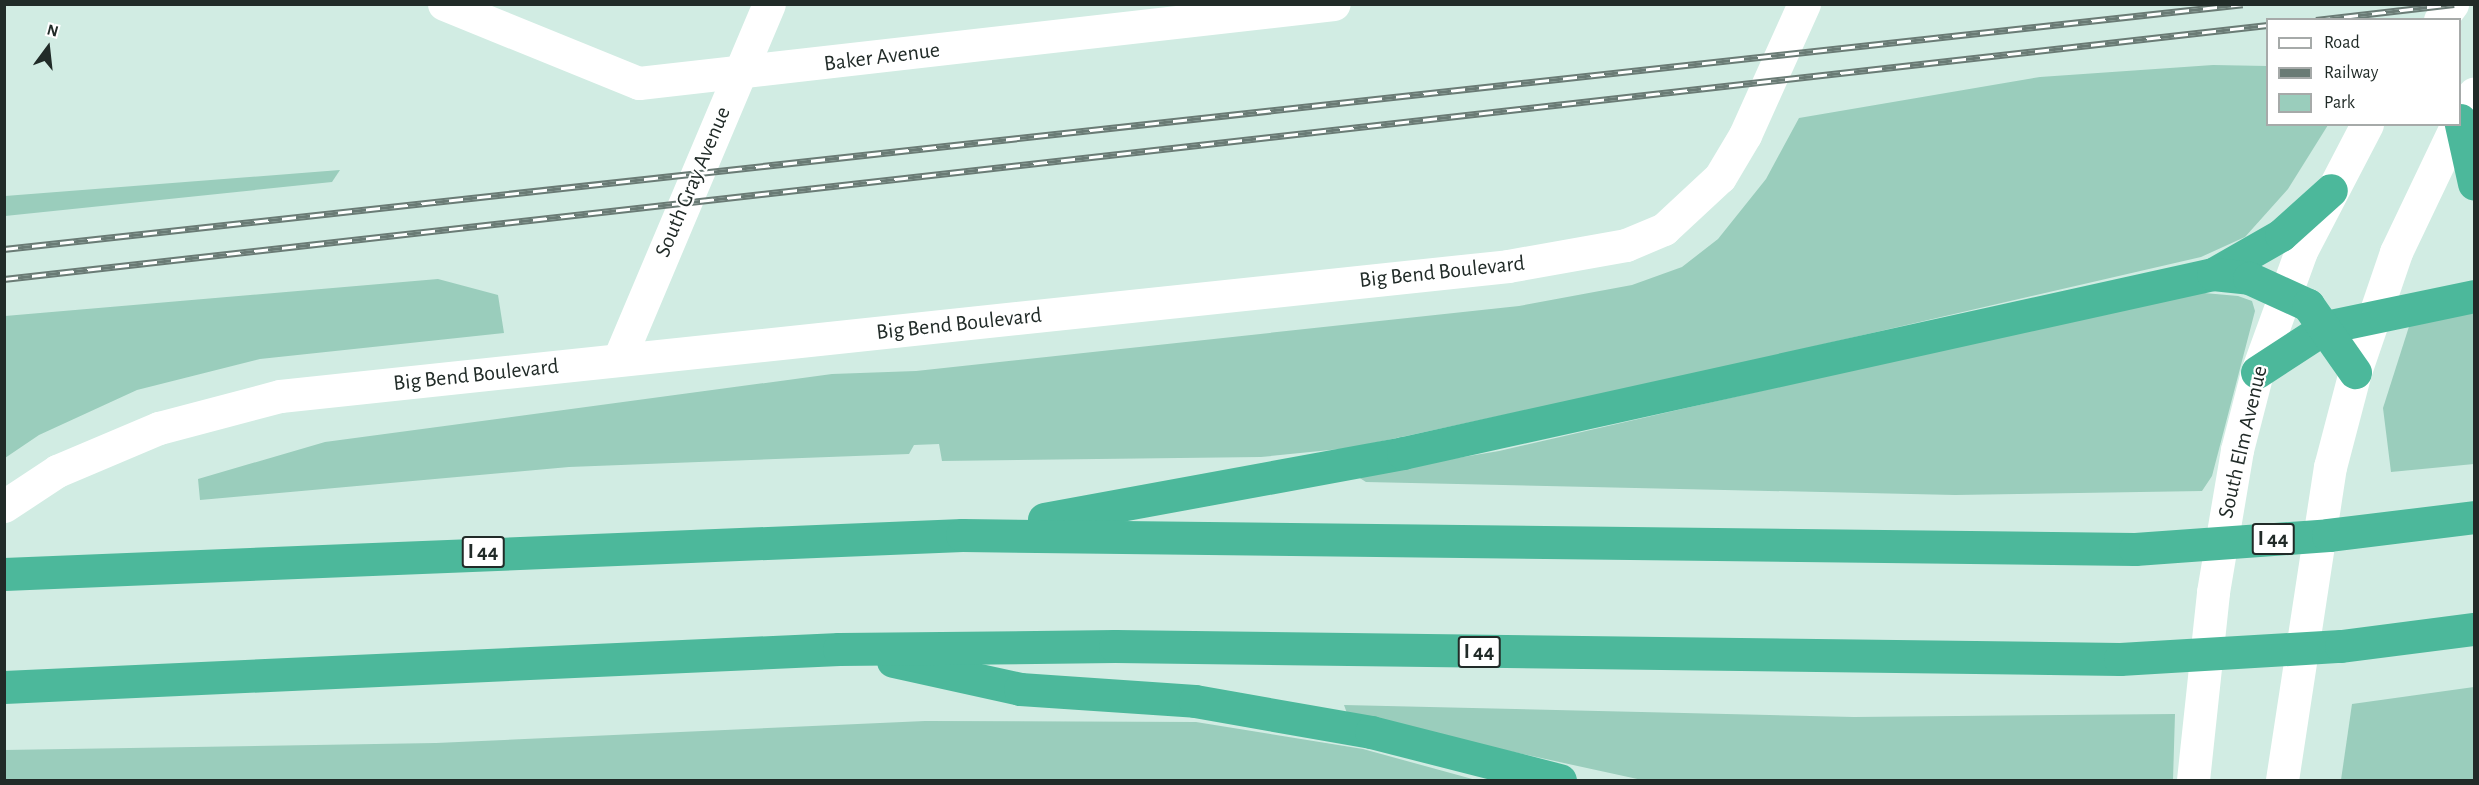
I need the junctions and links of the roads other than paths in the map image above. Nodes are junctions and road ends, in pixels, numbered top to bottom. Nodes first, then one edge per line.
1 (444, 4) edge
2 (769, 4) edge
3 (1334, 4) edge
4 (1804, 4) edge
5 (2452, 4) edge
6 (2442, 18) edge
7 (740, 74) junction
8 (2475, 94) edge
9 (2461, 118) edge
10 (2461, 124) edge
11 (2366, 126) edge
12 (2456, 126) edge
13 (2475, 183) edge
14 (2331, 190) junction
15 (2213, 274) junction
16 (2285, 291) junction
17 (2475, 296) edge
18 (2375, 313) junction
19 (2326, 327) junction
20 (619, 359) junction
21 (2257, 372) junction
22 (2355, 372) junction
23 (4, 506) edge
24 (2475, 517) edge
25 (962, 535) junction
26 (4, 574) edge
27 (2475, 629) edge
28 (839, 649) junction
29 (4, 687) edge
30 (1560, 780) edge
31 (2193, 780) edge
32 (2282, 780) edge

1 - 7 main road, Baker Avenue
2 - 7 main road, South Gray Avenue
3 - 7 main road, Baker Avenue
4 - 20 main road, Big Bend Boulevard
5 - 6 main road
7 - 20 main road, South Gray Avenue
8 - 9 main road
10 - 13 highway
11 - 14 main road, South Elm Avenue
12 - 18 main road
14 - 15 highway
14 - 16 main road, South Elm Avenue
15 - 16 highway
15 - 25 highway
16 - 19 highway
16 - 21 main road, South Elm Avenue
17 - 18 highway
18 - 19 highway
18 - 22 main road
19 - 21 highway
19 - 22 highway
20 - 23 main road, Big Bend Boulevard
21 - 31 main road, South Elm Avenue
22 - 32 main road
24 - 25 highway, I 44
25 - 26 highway, I 44
27 - 28 highway, I 44
28 - 29 highway, I 44
28 - 30 highway

